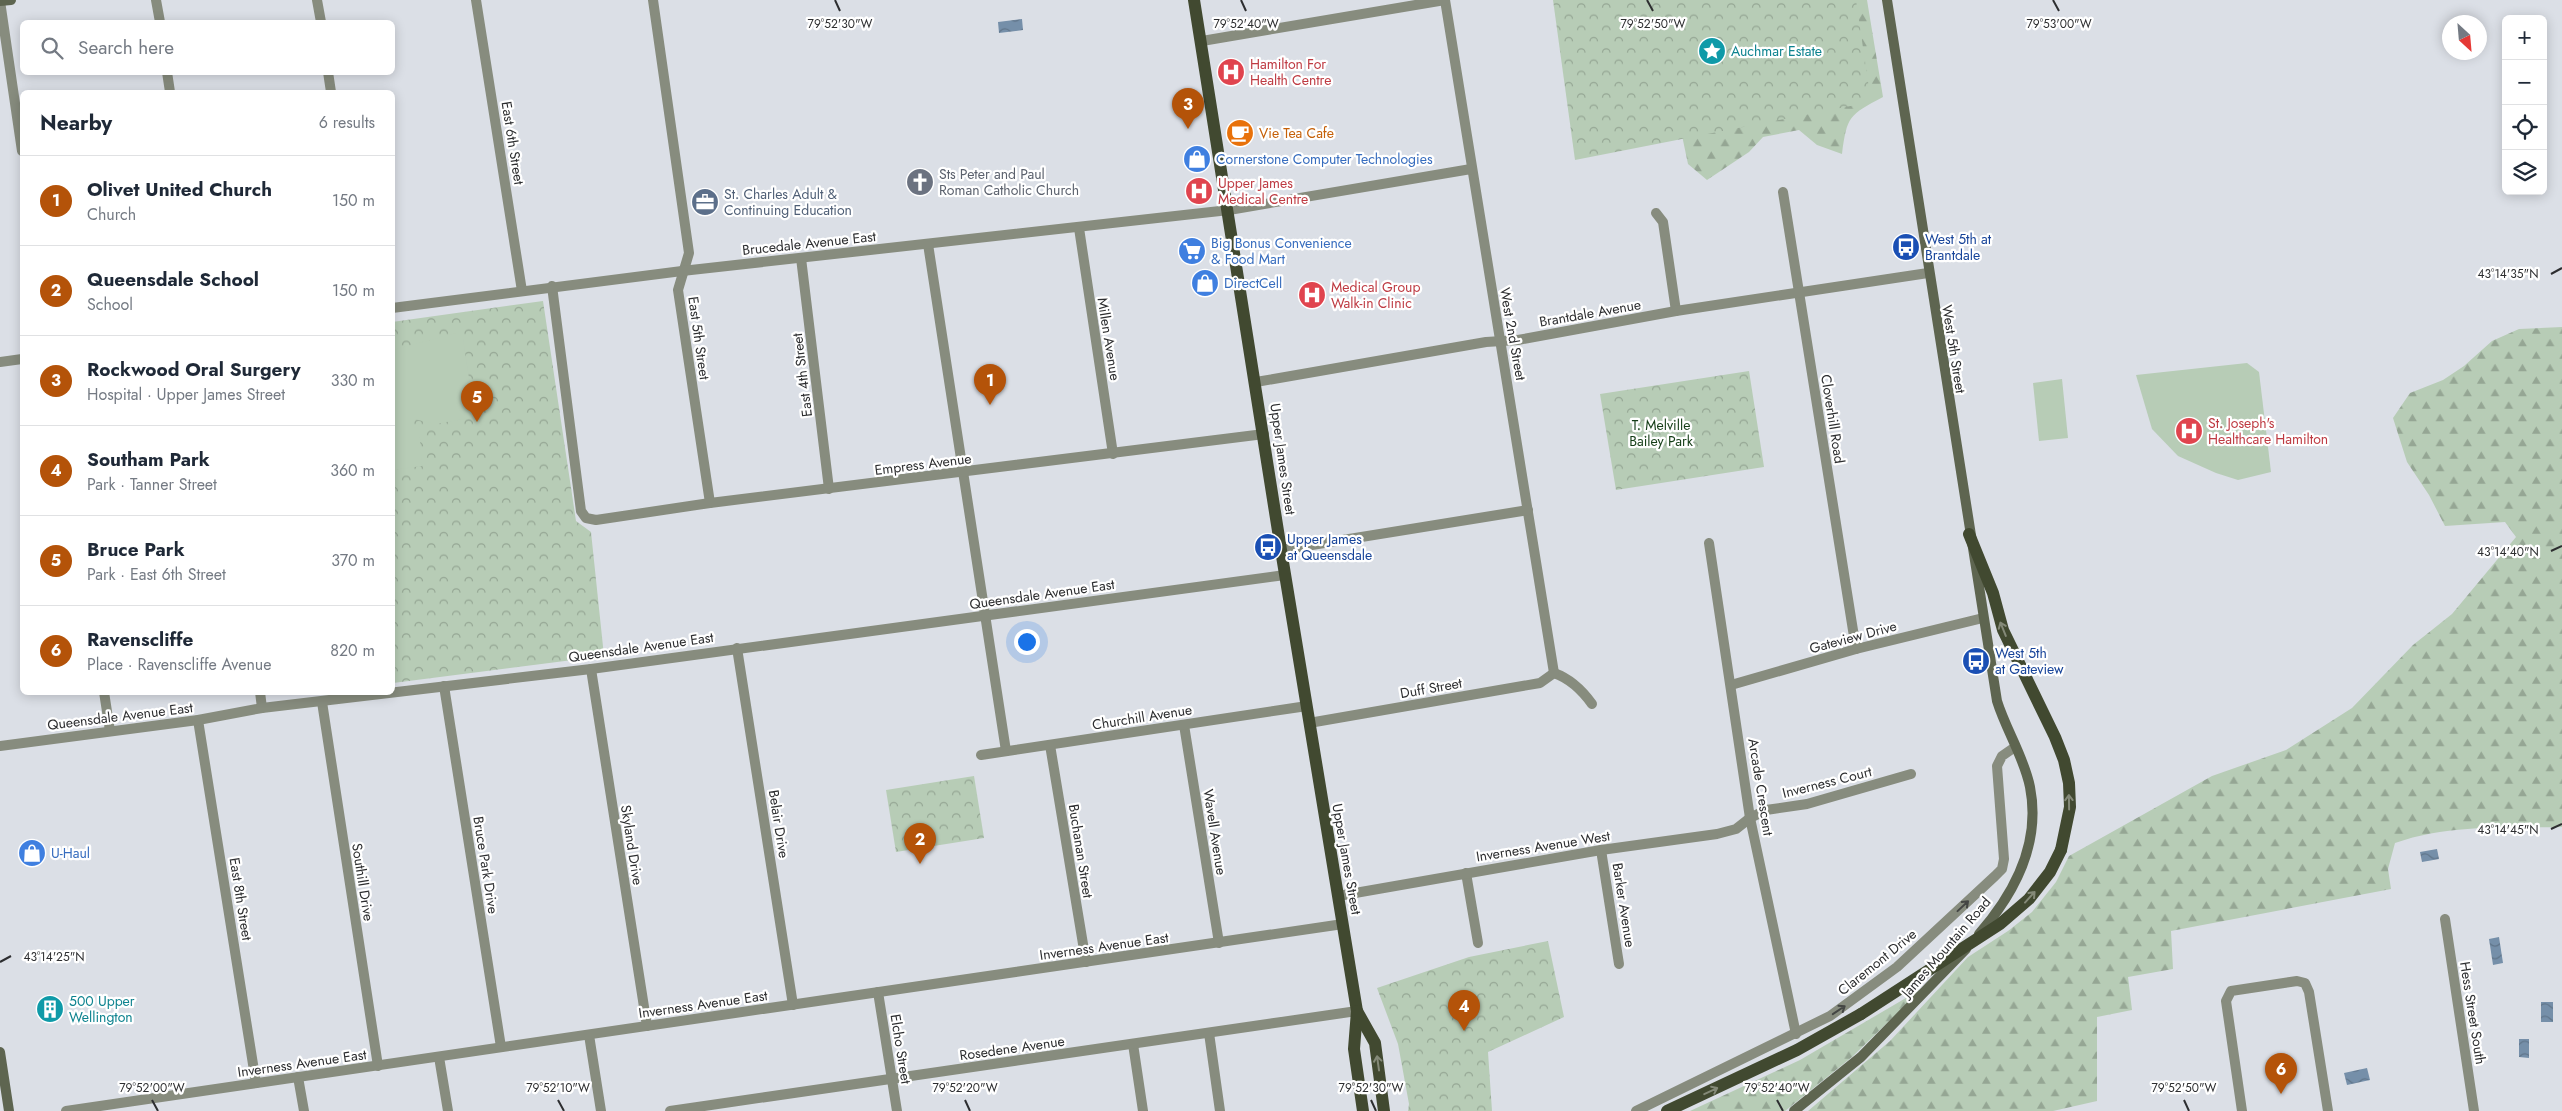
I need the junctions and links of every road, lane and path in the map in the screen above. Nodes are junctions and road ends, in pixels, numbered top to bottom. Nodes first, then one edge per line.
1 (11, 0) edge
2 (156, 0) edge
3 (317, 0) edge
4 (476, 0) edge
5 (653, 0) edge
6 (1194, 0) edge
7 (1445, 0) edge
8 (1887, 0) edge
9 (0, 1) edge
10 (160, 20) edge
11 (321, 20) edge
12 (1202, 41) junction
13 (167, 75) edge
14 (328, 75) edge
15 (170, 90) edge
16 (331, 90) edge
17 (20, 137) edge
18 (1471, 169) junction
19 (1783, 192) dead end
20 (1229, 210) junction
21 (1656, 214) dead end
22 (1079, 228) junction
23 (928, 244) junction
24 (801, 258) junction
25 (682, 271) junction
26 (1928, 273) junction
27 (552, 286) junction
28 (522, 291) junction
29 (1798, 294) junction
30 (395, 308) edge
31 (1676, 311) junction
32 (1501, 340) junction
33 (20, 360) edge
34 (0, 362) edge
35 (1256, 382) junction
36 (1264, 434) junction
37 (1113, 454) junction
38 (962, 473) junction
39 (829, 489) junction
40 (710, 503) junction
41 (1528, 510) junction
42 (1970, 534) junction
43 (1709, 543) dead end
44 (1281, 550) junction
45 (1285, 575) junction
46 (986, 615) junction
47 (1983, 618) junction
48 (737, 648) junction
49 (1856, 650) junction
50 (591, 669) junction
51 (1554, 673) junction
52 (1731, 685) junction
53 (444, 686) junction
54 (395, 692) edge
55 (104, 695) edge
56 (260, 695) edge
57 (375, 695) edge
58 (1997, 701) joint
59 (322, 702) junction
60 (1592, 704) dead end
61 (1307, 706) junction
62 (262, 708) junction
63 (198, 720) junction
64 (1309, 723) junction
65 (1184, 725) junction
66 (110, 730) junction
67 (1050, 745) junction
68 (0, 746) edge
69 (2015, 747) junction
70 (1006, 751) junction
71 (980, 755) dead end
72 (1911, 774) dead end
73 (1750, 818) junction
74 (1601, 850) junction
75 (1466, 873) junction
76 (1338, 896) junction
77 (2445, 919) dead end
78 (1343, 924) junction
79 (1218, 943) junction
80 (1478, 943) dead end
81 (1086, 962) junction
82 (1619, 964) dead end
83 (878, 992) junction
84 (793, 1005) junction
85 (1357, 1011) junction
86 (647, 1026) junction
87 (1209, 1033) junction
88 (1796, 1034) junction
89 (589, 1035) junction
90 (1133, 1044) junction
91 (501, 1047) junction
92 (0, 1052) edge
93 (439, 1057) junction
94 (378, 1066) junction
95 (298, 1077) junction
96 (892, 1079) junction
97 (256, 1083) junction
98 (9, 1111) edge
99 (66, 1111) edge
100 (304, 1111) edge
101 (448, 1111) edge
102 (601, 1111) edge
103 (670, 1111) edge
104 (897, 1111) edge
105 (1143, 1111) edge
106 (1220, 1111) edge
107 (1363, 1111) edge
108 (1384, 1111) edge
109 (1636, 1111) edge
110 (1667, 1111) edge
111 (1794, 1111) edge
112 (2242, 1111) edge
113 (2328, 1111) edge
114 (2474, 1111) edge

1 - 9 main road
2 - 10 street
3 - 11 street
4 - 28 street, East 6th Street
5 - 25 street, East 5th Street
6 - 12 main road, Upper James Street
7 - 12 street
7 - 18 street, West 2nd Street
8 - 26 main road, West 5th Street
9 - 17 street
12 - 20 main road, Upper James Street
13 - 15 street
14 - 16 street
18 - 20 street, Brucedale Avenue East
18 - 32 street, West 2nd Street
19 - 29 street, Cloverhill Road
20 - 22 street, Brucedale Avenue East
20 - 35 main road, Upper James Street
21 - 31 street
22 - 23 street, Brucedale Avenue East
22 - 37 street, Millen Avenue
23 - 24 street, Brucedale Avenue East
23 - 38 street
24 - 25 street, Brucedale Avenue East
24 - 39 street, East 4th Street
25 - 27 street, Brucedale Avenue East
25 - 40 street, East 5th Street
26 - 29 street, Brantdale Avenue
26 - 42 main road, West 5th Street
27 - 28 street, Brucedale Avenue East
27 - 40 street, Empress Avenue
28 - 30 street, Brucedale Avenue East
29 - 31 street, Brantdale Avenue
29 - 49 street, Cloverhill Road
31 - 32 street, Brantdale Avenue
32 - 35 street, Brantdale Avenue
32 - 41 street, West 2nd Street
33 - 34 street
35 - 36 main road, Upper James Street
36 - 37 street, Empress Avenue
36 - 44 main road, Upper James Street
37 - 38 street, Empress Avenue
38 - 39 street, Empress Avenue
38 - 46 street
39 - 40 street, Empress Avenue
41 - 44 street
41 - 51 street, West 2nd Street
42 - 47 main road, West 5th Street
110 -> 42 main road, bridge
43 - 52 street, Arcade Crescent
44 - 45 main road, Upper James Street
45 - 46 street, Queensdale Avenue East
45 - 61 main road, Upper James Street
46 - 48 street, Queensdale Avenue East
46 - 70 street
47 - 49 street, Gateview Drive
47 - 58 main road, West 5th Street
48 - 50 street, Queensdale Avenue East
48 - 84 street, Belair Drive
49 - 52 street, Gateview Drive
50 - 53 street, Queensdale Avenue East
50 - 86 street, Skyland Drive
51 - 60 street
51 - 64 street, Duff Street
52 - 73 street, Arcade Crescent
53 - 54 street, Queensdale Avenue East
53 - 91 street, Bruce Park Drive
55 - 66 street
56 - 62 street
57 - 59 street, Queensdale Avenue East
58 - 69 main road, James Mountain Road
59 - 62 street, Queensdale Avenue East
59 - 94 street, Southill Drive
61 - 64 main road, Upper James Street
61 - 65 street, Churchill Avenue
62 - 63 street, Queensdale Avenue East
63 - 66 street, Queensdale Avenue East
63 - 97 street, East 8th Street
64 - 76 main road, Upper James Street
65 - 67 street, Churchill Avenue
65 - 79 street, Wavell Avenue
66 - 68 street, Queensdale Avenue East
67 - 70 street, Churchill Avenue
67 - 81 street, Buchanan Street
88 -> 69 street, Claremont Drive
69 - 111 main road, James Mountain Road
70 - 71 street, Churchill Avenue
72 - 73 street, Inverness Court
73 - 74 street, Inverness Avenue West
73 - 88 street, Arcade Crescent
74 - 75 street, Inverness Avenue West
74 - 82 street, Barker Avenue
75 - 76 street, Inverness Avenue West
75 - 80 street
76 - 78 main road, Upper James Street
77 - 114 street, Hess Street South
78 - 79 street, Inverness Avenue East
78 - 85 main road, Upper James Street
79 - 81 street, Inverness Avenue East
81 - 83 street, Inverness Avenue East
83 - 84 street, Inverness Avenue East
83 - 96 street, Elcho Street
84 - 86 street, Inverness Avenue East
85 - 87 street, Rosedene Avenue
85 - 107 main road
108 -> 85 main road
86 - 89 street, Inverness Avenue East
87 - 90 street, Rosedene Avenue
87 - 106 street
88 - 109 street, Claremont Drive
89 - 91 street, Inverness Avenue East
89 - 102 street
90 - 96 street, Rosedene Avenue
90 - 105 street
91 - 93 street, Inverness Avenue East
92 - 98 main road
93 - 94 street, Inverness Avenue East
93 - 101 street
94 - 95 street, Inverness Avenue East
95 - 97 street, Inverness Avenue East
95 - 100 street
96 - 103 street, Rosedene Avenue
96 - 104 street, Elcho Street
97 - 99 street, Inverness Avenue East
112 - 113 street

